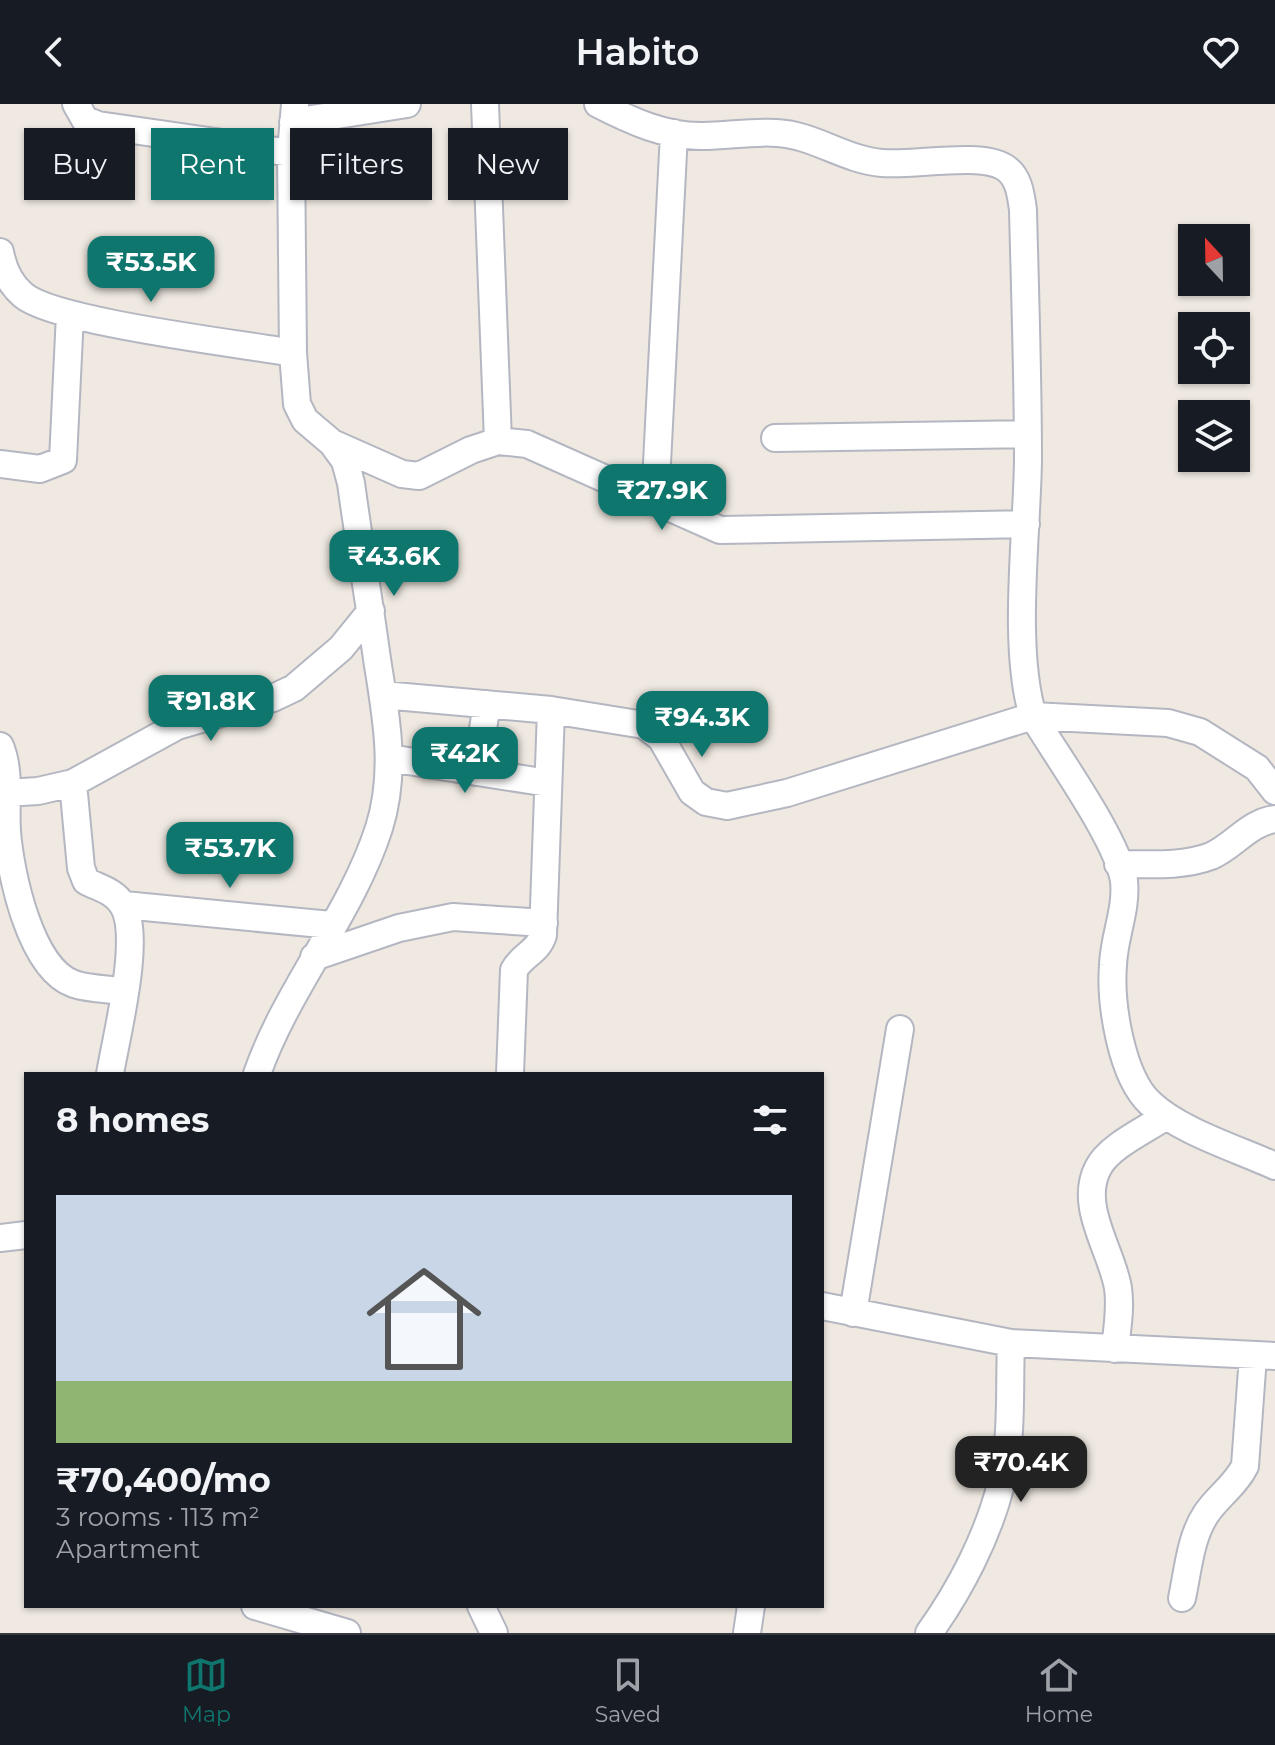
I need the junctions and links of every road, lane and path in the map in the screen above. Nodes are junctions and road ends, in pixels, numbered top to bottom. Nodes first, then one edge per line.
1 (76, 104) edge
2 (407, 104) edge
3 (485, 104) edge
4 (598, 104) edge
5 (294, 113) edge
6 (674, 133) junction
7 (290, 153) edge
8 (291, 200) edge
9 (0, 255) edge
10 (70, 314) junction
11 (293, 353) junction
12 (1027, 434) junction
13 (775, 438) dead end
14 (498, 441) junction
15 (332, 443) junction
16 (0, 464) edge
17 (655, 502) junction
18 (1026, 524) junction
19 (371, 611) junction
20 (383, 695) junction
21 (487, 704) junction
22 (551, 710) junction
23 (1033, 716) junction
24 (0, 746) edge
25 (389, 758) junction
26 (476, 772) junction
27 (73, 783) junction
28 (548, 783) junction
29 (1275, 791) edge
30 (6, 793) junction
31 (1275, 819) edge
32 (1118, 864) junction
33 (8, 882) edge
34 (124, 905) junction
35 (544, 923) junction
36 (331, 925) junction
37 (314, 957) junction
38 (123, 991) junction
39 (900, 1029) dead end
40 (110, 1072) edge
41 (258, 1072) edge
42 (510, 1072) edge
43 (1166, 1116) junction
44 (1275, 1166) edge
45 (24, 1235) edge
46 (0, 1238) edge
47 (824, 1306) edge
48 (853, 1313) junction
49 (1011, 1343) junction
50 (1115, 1349) junction
51 (1264, 1356) edge
52 (1182, 1598) dead end
53 (262, 1608) edge
54 (751, 1608) edge
55 (347, 1633) edge
56 (747, 1633) edge
57 (929, 1633) edge

1 - 7 street
2 - 5 street
3 - 14 street
4 - 6 street
6 - 12 street
6 - 17 street
8 - 11 street
9 - 10 street
10 - 11 street
10 - 16 street
11 - 15 street
12 - 13 street
12 - 18 street
14 - 15 street
14 - 17 street
15 - 19 street
17 - 18 street
18 - 23 street
19 - 20 street
19 - 27 street
20 - 21 street
20 - 25 street
21 - 22 street
21 - 26 street
22 - 23 street
22 - 28 street
23 - 29 street
23 - 32 street
24 - 30 street
25 - 26 street
25 - 36 street
26 - 28 street
27 - 30 street
27 - 34 street
28 - 35 street
30 - 33 street
31 - 32 street
32 - 43 street
33 - 38 street
34 - 36 street
34 - 38 street
35 - 37 street
35 - 42 street
36 - 37 street
37 - 41 street
38 - 40 street
39 - 48 street
43 - 44 street
43 - 50 street
45 - 46 street
47 - 48 street
48 - 49 street
49 - 50 street
49 - 57 street
50 - 51 street
51 - 52 street
53 - 55 street
54 - 56 street

